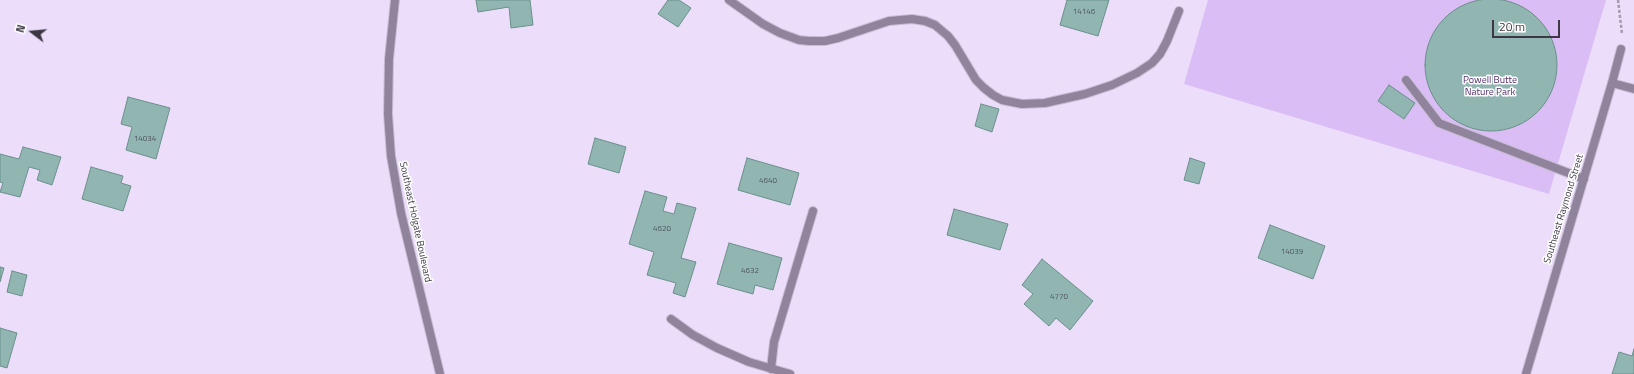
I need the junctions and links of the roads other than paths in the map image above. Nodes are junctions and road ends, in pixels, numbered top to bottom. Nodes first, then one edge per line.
1 (395, 0) edge
2 (729, 0) edge
3 (1179, 10) dead end
4 (1621, 49) road end
5 (1406, 80) dead end
6 (1612, 83) junction
7 (1634, 89) edge
8 (1584, 179) junction
9 (813, 211) dead end
10 (671, 319) dead end
11 (771, 369) junction
12 (440, 374) edge
13 (790, 374) edge
14 (1526, 374) edge

1 - 12 street, Southeast Holgate Boulevard
2 - 3 street
4 - 6 street, Southeast Raymond Street
5 - 8 street
6 - 7 street
6 - 8 street, Southeast Raymond Street
8 - 14 street, Southeast Raymond Street
9 - 11 street
10 - 11 street
11 - 13 street

